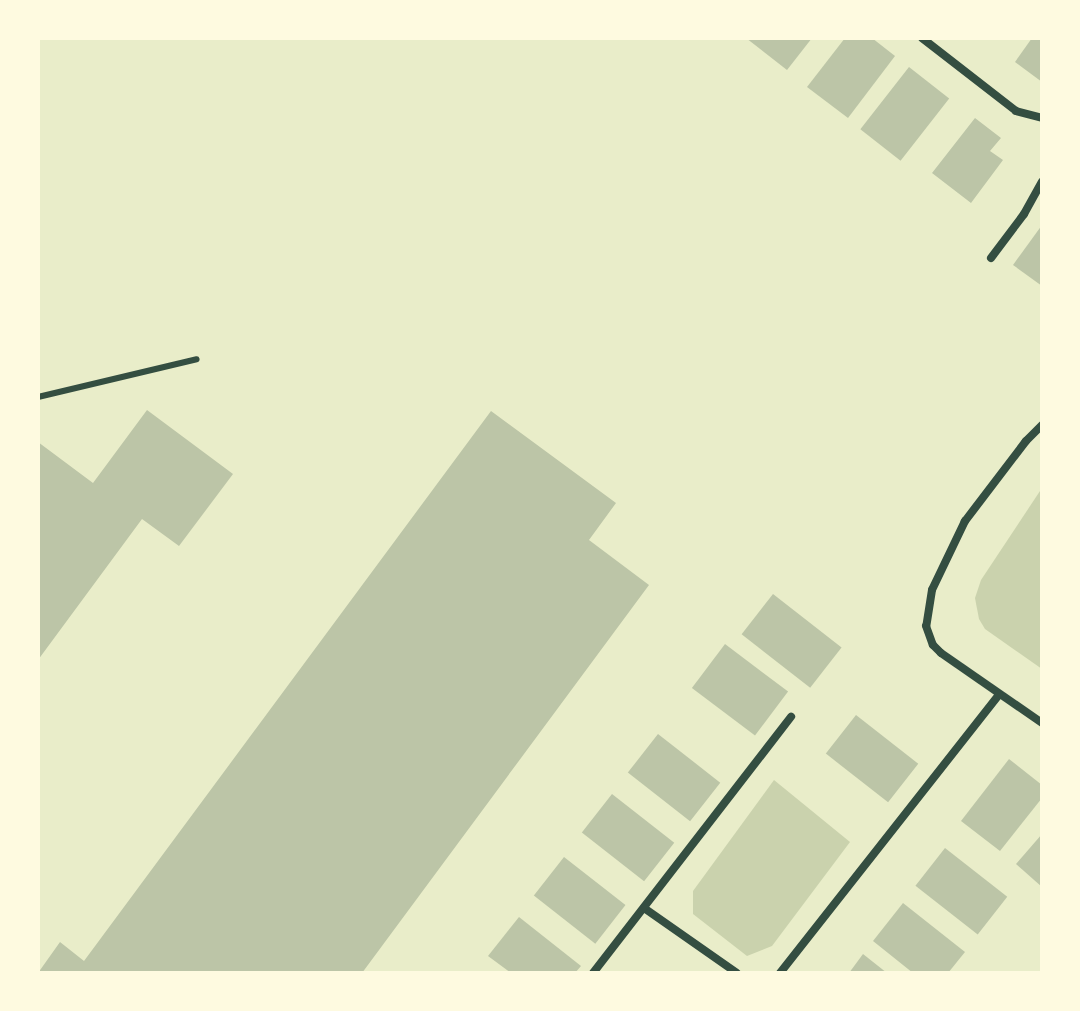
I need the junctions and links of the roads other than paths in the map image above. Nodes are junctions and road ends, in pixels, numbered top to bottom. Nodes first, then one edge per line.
1 (922, 38) edge
2 (1042, 118) edge
3 (1042, 182) edge
4 (991, 258) dead end
5 (197, 359) dead end
6 (38, 397) edge
7 (1042, 425) edge
8 (999, 695) junction
9 (791, 717) dead end
10 (1042, 723) edge
11 (644, 908) junction
12 (593, 973) edge
13 (737, 973) edge
14 (780, 973) edge

1 - 2 street
3 - 4 street
5 - 6 lane
7 - 8 street
8 - 10 street
8 - 14 street
9 - 11 street
11 - 12 street
11 - 13 street

